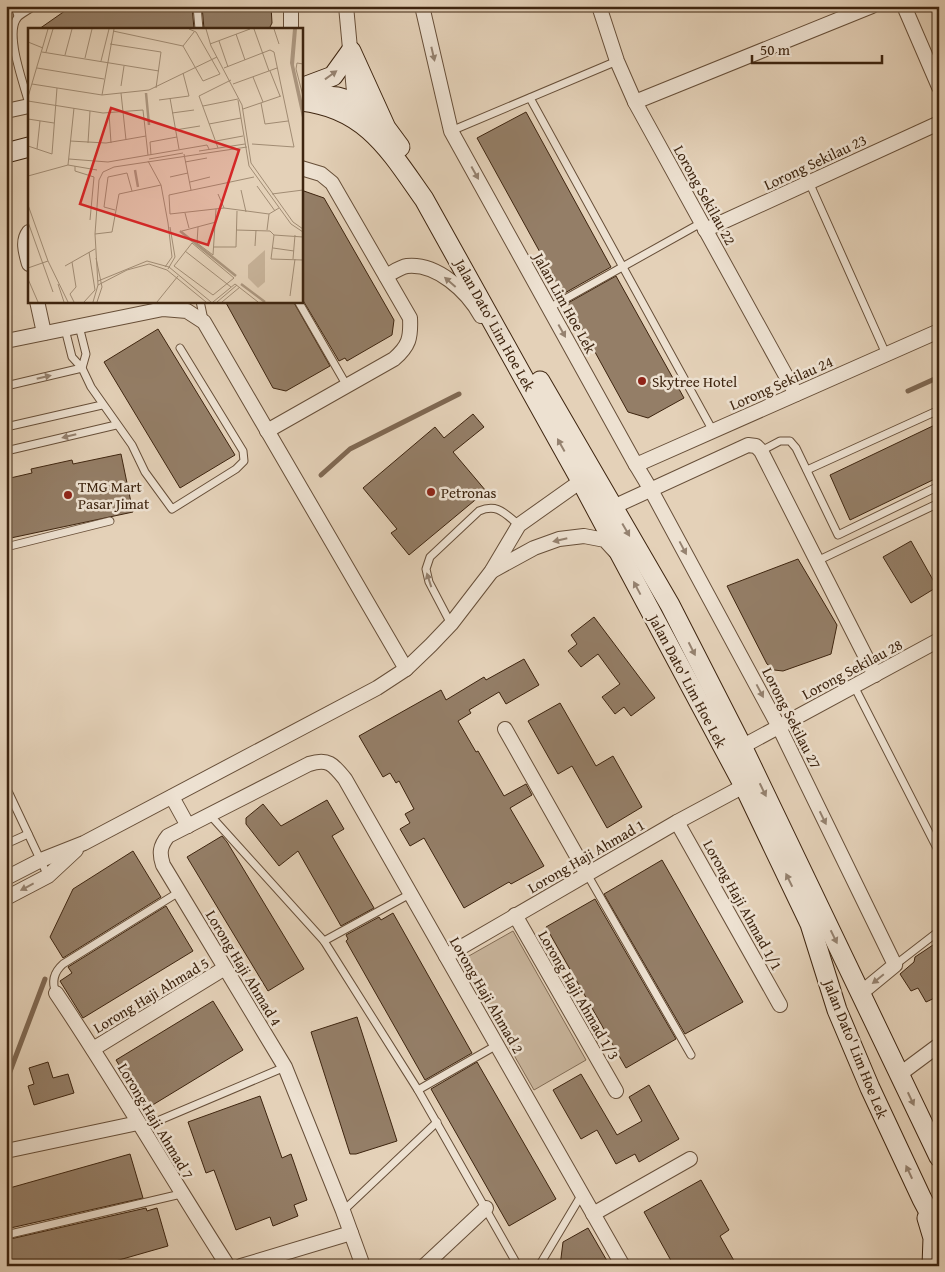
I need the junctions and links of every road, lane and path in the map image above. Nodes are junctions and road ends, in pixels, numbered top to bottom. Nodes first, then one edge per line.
1 (15, 6) edge
2 (34, 6) edge
3 (197, 6) edge
4 (292, 6) edge
5 (346, 6) edge
6 (422, 6) edge
7 (599, 6) edge
8 (872, 6) edge
9 (904, 6) edge
10 (18, 16) junction
11 (199, 28) edge
12 (291, 28) edge
13 (351, 51) junction
14 (617, 61) junction
15 (939, 87) edge
16 (302, 88) edge
17 (302, 95) edge
18 (530, 98) junction
19 (28, 101) edge
20 (302, 101) edge
21 (635, 102) junction
22 (28, 105) edge
23 (302, 108) edge
24 (353, 109) junction
25 (6, 111) edge
26 (939, 123) edge
27 (386, 128) junction
28 (451, 131) junction
29 (28, 147) edge
30 (6, 154) edge
31 (391, 154) junction
32 (302, 168) edge
33 (810, 182) junction
34 (703, 226) junction
35 (28, 233) edge
36 (28, 260) edge
37 (622, 266) junction
38 (386, 276) junction
39 (37, 302) edge
40 (200, 302) edge
41 (299, 302) edge
42 (549, 308) junction
43 (204, 322) junction
44 (79, 326) junction
45 (65, 329) junction
46 (939, 331) edge
47 (44, 333) junction
48 (6, 341) edge
49 (180, 348) dead end
50 (86, 354) junction
51 (886, 354) junction
52 (72, 357) junction
53 (82, 368) junction
54 (6, 386) edge
55 (347, 386) junction
56 (532, 391) junction
57 (796, 394) junction
58 (102, 405) junction
59 (939, 410) edge
60 (116, 424) junction
61 (6, 427) edge
62 (266, 431) junction
63 (714, 431) junction
64 (6, 451) edge
65 (761, 451) junction
66 (636, 465) junction
67 (807, 470) junction
68 (581, 481) junction
69 (939, 486) edge
70 (651, 490) junction
71 (939, 503) edge
72 (613, 507) junction
73 (110, 521) dead end
74 (519, 525) junction
75 (6, 547) edge
76 (619, 554) junction
77 (817, 561) junction
78 (491, 572) junction
79 (451, 624) junction
80 (938, 642) edge
81 (406, 668) junction
82 (875, 675) junction
83 (854, 686) junction
84 (779, 726) junction
85 (505, 729) dead end
86 (735, 751) junction
87 (309, 764) joint
88 (744, 786) junction
89 (6, 787) edge
90 (172, 797) junction
91 (210, 815) junction
92 (678, 822) junction
93 (188, 826) junction
94 (28, 834) junction
95 (84, 843) junction
96 (6, 844) edge
97 (939, 852) edge
98 (41, 860) junction
99 (587, 874) junction
100 (48, 876) junction
101 (6, 878) edge
102 (179, 892) junction
103 (410, 894) junction
104 (6, 898) edge
105 (515, 915) junction
106 (939, 931) edge
107 (324, 941) junction
108 (446, 956) junction
109 (895, 965) junction
110 (225, 968) junction
111 (56, 993) joint
112 (861, 993) junction
113 (780, 1005) dead end
114 (497, 1045) junction
115 (939, 1045) edge
116 (94, 1049) junction
117 (691, 1056) dead end
118 (285, 1066) junction
119 (900, 1074) junction
120 (418, 1090) junction
121 (616, 1091) dead end
122 (437, 1122) junction
123 (140, 1126) junction
124 (6, 1151) edge
125 (939, 1156) edge
126 (690, 1159) dead end
127 (181, 1194) junction
128 (582, 1194) junction
129 (922, 1199) junction
130 (486, 1208) junction
131 (343, 1211) junction
132 (593, 1214) junction
133 (939, 1231) edge
134 (351, 1233) junction
135 (6, 1235) edge
136 (228, 1266) edge
137 (241, 1266) edge
138 (363, 1266) edge
139 (424, 1266) edge
140 (518, 1266) edge
141 (539, 1266) edge
142 (623, 1266) edge
143 (932, 1266) edge

1 - 10 lane
2 - 10 lane
3 - 11 lane
4 - 12 street
5 - 13 street
6 -> 28 street
7 - 14 street, Lorong Sekilau 22
8 - 21 street
9 - 15 street
10 - 19 lane
16 -> 13 street
13 - 24 street
13 - 27 street
14 - 18 lane
14 - 21 street, Lorong Sekilau 22
17 - 24 street
18 - 28 lane
18 - 37 lane
20 - 24 street, Jalan Dato' Lim Hoe Lek
21 - 34 street, Lorong Sekilau 22
22 - 25 street
23 - 31 street, Jalan Dato' Lim Hoe Lek
24 - 27 street
24 - 31 street, Jalan Dato' Lim Hoe Lek
26 - 33 street, Lorong Sekilau 23
27 - 72 street, Jalan Dato' Lim Hoe Lek
28 -> 42 street, Jalan Lim Hoe Lek
29 - 30 street
31 - 56 street, Jalan Dato' Lim Hoe Lek
32 - 38 street
33 - 34 street, Lorong Sekilau 23
33 - 51 lane
34 - 37 lane
34 - 57 street, Lorong Sekilau 22
35 - 36 street
37 - 42 lane
37 - 63 lane
38 - 55 street
56 -> 38 street
39 - 47 street
40 - 43 lane
41 - 55 lane
42 -> 66 street, Jalan Lim Hoe Lek
43 - 44 street
43 - 62 street
44 - 45 street
44 - 50 lane
45 - 47 street
45 - 52 lane
46 - 51 street, Lorong Sekilau 24
47 - 48 street
49 - 60 lane
50 - 52 lane
50 - 53 lane
51 - 57 street, Lorong Sekilau 24
52 - 53 lane
54 -> 53 lane
53 - 58 lane
55 - 62 street
68 -> 56 street, Jalan Dato' Lim Hoe Lek
57 - 63 street, Lorong Sekilau 24
58 - 60 lane
58 - 61 lane
59 - 67 lane
60 -> 64 lane
62 - 81 street
63 - 66 street, Lorong Sekilau 24
65 - 67 lane
65 - 70 street
65 - 77 street
66 - 70 street, Jalan Lim Hoe Lek
67 - 69 lane
68 - 74 street
68 - 76 street, Jalan Dato' Lim Hoe Lek
70 - 72 street
70 -> 84 street, Lorong Sekilau 27
71 - 77 lane
72 -> 86 street, Jalan Dato' Lim Hoe Lek
73 - 75 lane
74 - 78 street
79 -> 74 lane
76 -> 78 street
86 -> 76 street, Jalan Dato' Lim Hoe Lek
77 - 82 street
78 - 79 street
79 - 81 street
80 - 82 street, Lorong Sekilau 28
81 - 90 street
82 - 83 street, Lorong Sekilau 28
83 - 84 street, Lorong Sekilau 28
83 - 97 lane
84 - 86 street, Lorong Sekilau 28
84 -> 109 street, Lorong Sekilau 27
85 - 99 street
86 - 88 street, Jalan Dato' Lim Hoe Lek
86 -> 112 street, Jalan Dato' Lim Hoe Lek
87 - 91 street, Lorong Haji Ahmad 4
87 - 103 street, Lorong Haji Ahmad 2
88 - 92 street, Lorong Haji Ahmad 1
129 -> 88 street, Jalan Dato' Lim Hoe Lek
89 - 94 lane
90 - 93 street
90 - 95 street
91 - 93 street, Lorong Haji Ahmad 4
91 - 107 lane
92 - 99 street, Lorong Haji Ahmad 1
92 - 113 street, Lorong Haji Ahmad 1/1
93 - 102 street, Lorong Haji Ahmad 4
94 - 96 lane
94 - 98 lane
95 - 98 street
95 - 100 street
98 - 100 lane
98 - 101 street
99 - 105 street, Lorong Haji Ahmad 1
99 - 117 lane
100 -> 104 street
102 - 110 street, Lorong Haji Ahmad 4
102 - 111 lane
103 - 107 lane
103 - 108 street, Lorong Haji Ahmad 2
105 - 108 street, Lorong Haji Ahmad 1
105 - 121 street, Lorong Haji Ahmad 1/3
106 - 109 lane
107 - 120 lane
108 - 114 street, Lorong Haji Ahmad 2
109 -> 112 street
110 - 116 street, Lorong Haji Ahmad 5
110 - 118 street, Lorong Haji Ahmad 4
111 - 116 street, Lorong Haji Ahmad 7
112 - 119 street, Jalan Dato' Lim Hoe Lek
114 - 120 lane
114 - 128 street, Lorong Haji Ahmad 2
115 - 119 street
116 - 123 street, Lorong Haji Ahmad 7
118 - 123 lane
118 - 131 street, Lorong Haji Ahmad 4
119 -> 125 street, Jalan Dato' Lim Hoe Lek
120 - 122 lane
122 - 130 lane
122 - 131 lane
123 - 124 street
123 - 127 street, Lorong Haji Ahmad 7
126 - 132 street
127 - 135 lane
127 - 136 street, Lorong Haji Ahmad 7
128 - 132 street, Lorong Haji Ahmad 2
128 - 141 lane
129 - 133 street, Jalan Dato' Lim Hoe Lek
129 - 143 street
130 - 139 street
130 - 140 lane
131 - 134 street, Lorong Haji Ahmad 4
132 - 142 street, Lorong Haji Ahmad 2
134 - 137 street
134 - 138 street, Lorong Haji Ahmad 4

